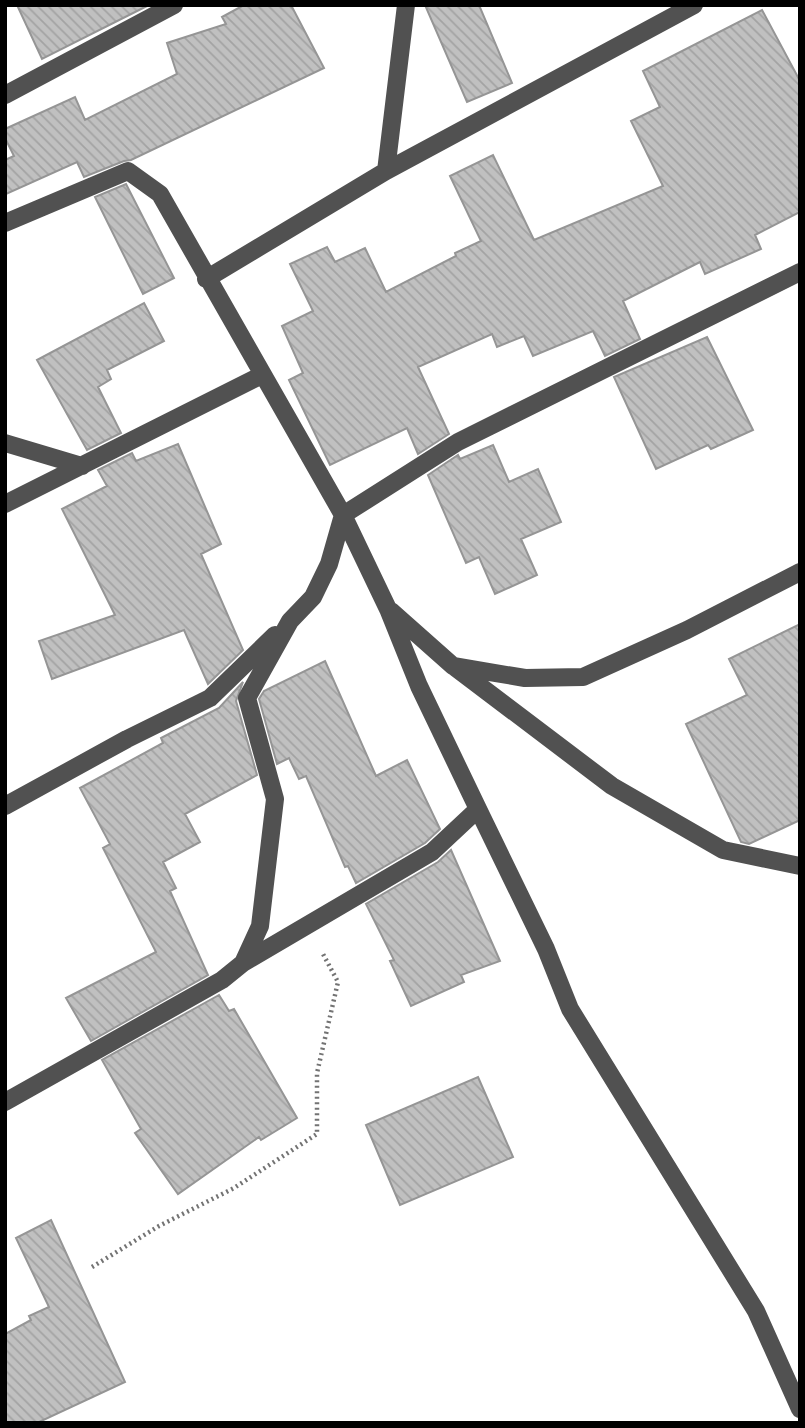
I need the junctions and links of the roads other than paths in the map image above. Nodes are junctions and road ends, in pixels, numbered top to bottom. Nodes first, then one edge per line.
1 (174, 5) edge
2 (407, 5) edge
3 (694, 5) edge
4 (5, 95) edge
5 (386, 171) junction
6 (5, 223) edge
7 (800, 272) edge
8 (206, 279) junction
9 (262, 375) junction
10 (5, 443) edge
11 (82, 466) junction
12 (5, 504) edge
13 (342, 515) junction
14 (800, 572) edge
15 (388, 609) junction
16 (290, 621) junction
17 (453, 666) junction
18 (5, 806) edge
19 (478, 809) junction
20 (800, 866) edge
21 (243, 963) junction
22 (5, 1102) edge
23 (800, 1409) edge

1 - 4 street
2 - 5 street
3 - 5 street
5 - 8 street
6 - 8 street
7 - 13 street
8 - 9 street
9 - 11 street
9 - 13 street
10 - 11 street
11 - 12 street
13 - 15 street
13 - 16 street
14 - 17 street
15 - 17 street
15 - 19 street
16 - 18 street
16 - 21 street
17 - 20 street
19 - 21 street
19 - 23 street
21 - 22 street

